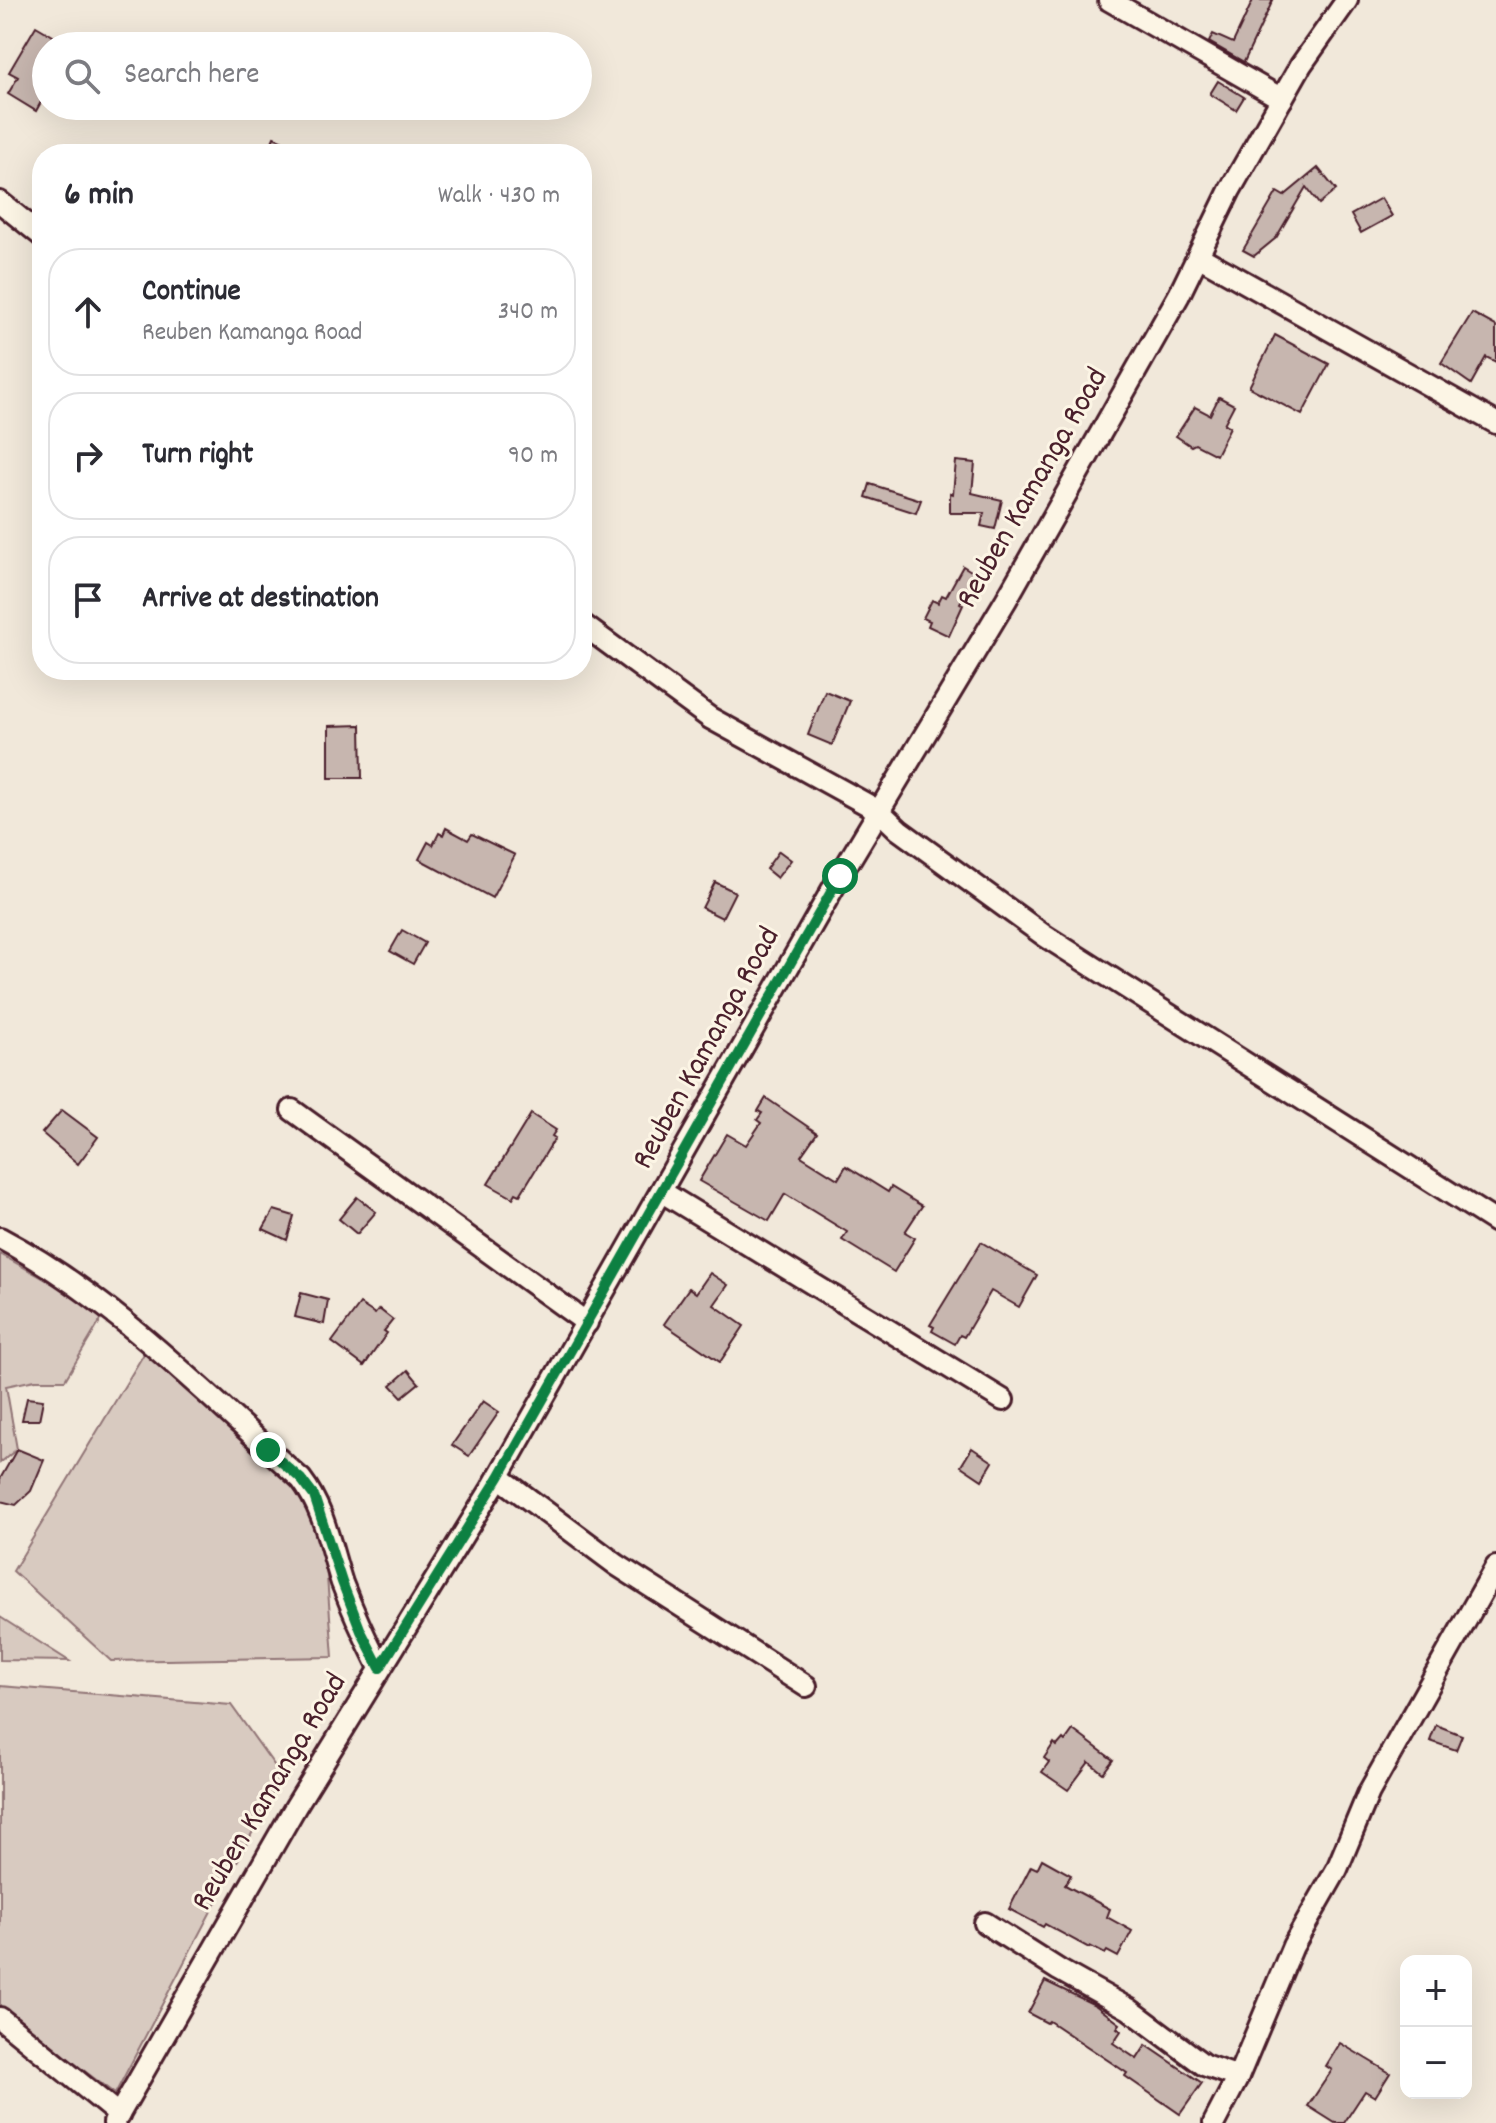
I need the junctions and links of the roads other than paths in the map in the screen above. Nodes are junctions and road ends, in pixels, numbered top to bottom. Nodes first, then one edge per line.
1 (1109, 0) edge
2 (1347, 0) edge
3 (1282, 99) junction
4 (0, 202) edge
5 (32, 228) edge
6 (1198, 256) junction
7 (1496, 423) edge
8 (592, 631) edge
9 (879, 811) junction
10 (292, 1110) dead end
11 (662, 1192) junction
12 (1496, 1222) edge
13 (0, 1238) edge
14 (587, 1323) junction
15 (1003, 1400) dead end
16 (499, 1477) junction
17 (1496, 1567) edge
18 (380, 1668) junction
19 (806, 1686) dead end
20 (985, 1923) dead end
21 (0, 2018) edge
22 (1238, 2077) junction
23 (116, 2119) edge
24 (1214, 2123) edge

1 - 3 street
2 - 3 street, Reuben Kamanga Road
3 - 6 street, Reuben Kamanga Road
4 - 5 street
6 - 7 street
6 - 9 street, Reuben Kamanga Road
8 - 9 street
9 - 11 street, Reuben Kamanga Road
9 - 12 street
10 - 14 street
11 - 14 street, Reuben Kamanga Road
11 - 15 street
13 - 18 street
14 - 16 street, Reuben Kamanga Road
16 - 18 street, Reuben Kamanga Road
16 - 19 street
17 - 22 street
18 - 23 street, Reuben Kamanga Road
20 - 22 street
21 - 23 street
22 - 24 street

